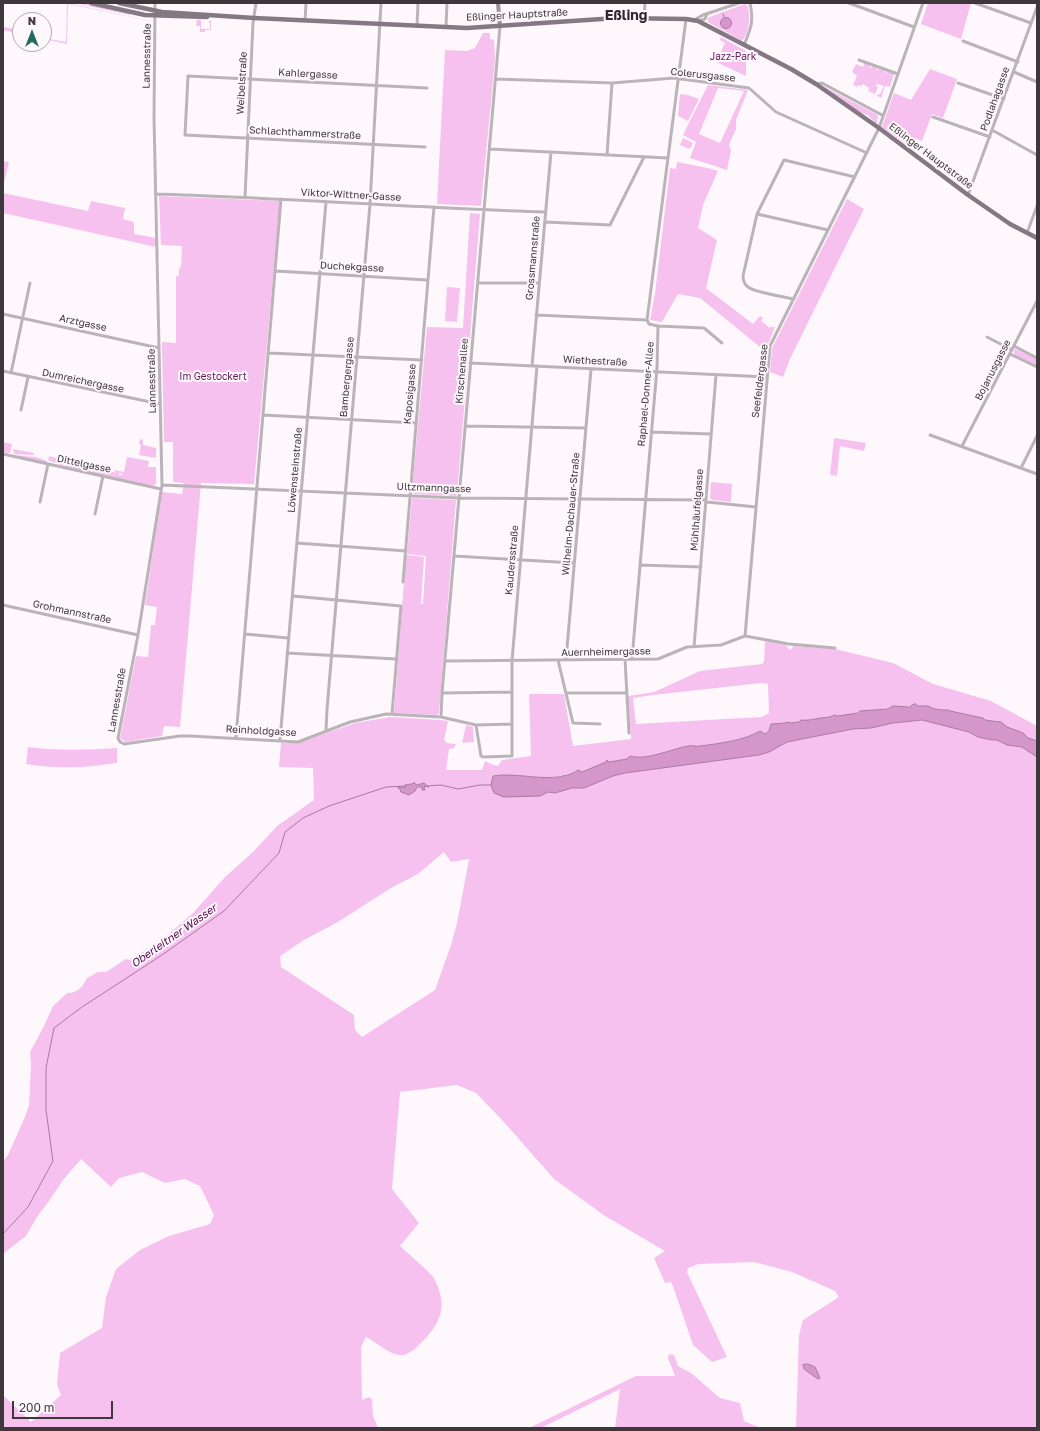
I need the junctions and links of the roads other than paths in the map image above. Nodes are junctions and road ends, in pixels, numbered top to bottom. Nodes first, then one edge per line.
1 (91, 3) edge
2 (119, 3) edge
3 (155, 3) edge
4 (256, 3) edge
5 (306, 3) edge
6 (381, 3) edge
7 (418, 3) edge
8 (447, 3) edge
9 (498, 3) edge
10 (645, 3) edge
11 (738, 3) edge
12 (750, 3) edge
13 (849, 3) edge
14 (923, 3) edge
15 (975, 3) edge
16 (1037, 7) edge
17 (155, 13) junction
18 (1036, 13) edge
19 (707, 14) junction
20 (254, 18) junction
21 (644, 18) junction
22 (686, 19) junction
23 (705, 19) junction
24 (305, 21) junction
25 (696, 21) junction
26 (1031, 23) junction
27 (380, 24) junction
28 (417, 26) junction
29 (500, 26) junction
30 (446, 27) junction
31 (708, 27) junction
32 (914, 27) junction
33 (962, 42) dead end
34 (744, 45) junction
35 (859, 60) dead end
36 (1018, 62) junction
37 (1014, 72) junction
38 (898, 74) junction
39 (251, 79) junction
40 (496, 79) junction
41 (678, 79) junction
42 (1037, 82) edge
43 (612, 83) junction
44 (958, 83) dead end
45 (816, 84) junction
46 (377, 85) junction
47 (427, 88) dead end
48 (1004, 100) junction
49 (882, 115) junction
50 (933, 117) dead end
51 (878, 128) junction
52 (992, 130) junction
53 (185, 135) joint
54 (990, 137) junction
55 (248, 139) junction
56 (374, 144) junction
57 (425, 147) dead end
58 (490, 149) junction
59 (551, 152) junction
60 (867, 153) junction
61 (607, 155) junction
62 (1037, 155) edge
63 (644, 157) junction
64 (668, 158) junction
65 (855, 177) junction
66 (156, 194) junction
67 (968, 195) junction
68 (245, 197) junction
69 (281, 199) junction
70 (326, 202) junction
71 (370, 204) junction
72 (1037, 206) edge
73 (434, 207) junction
74 (485, 210) junction
75 (545, 212) junction
76 (757, 214) junction
77 (545, 222) junction
78 (828, 230) junction
79 (1027, 233) junction
80 (1037, 238) edge
81 (276, 271) junction
82 (320, 274) junction
83 (364, 276) junction
84 (427, 280) junction
85 (30, 283) dead end
86 (478, 283) junction
87 (539, 283) junction
88 (794, 299) junction
89 (1037, 301) edge
90 (3, 314) edge
91 (536, 316) junction
92 (23, 318) junction
93 (647, 320) junction
94 (658, 326) junction
95 (987, 337) dead end
96 (722, 343) dead end
97 (159, 348) junction
98 (1013, 348) junction
99 (269, 353) junction
100 (1010, 354) junction
101 (313, 355) junction
102 (357, 357) junction
103 (1037, 358) edge
104 (422, 360) junction
105 (470, 363) junction
106 (532, 366) junction
107 (537, 366) junction
108 (1037, 367) edge
109 (591, 369) junction
110 (3, 371) edge
111 (656, 372) junction
112 (11, 373) junction
113 (716, 375) junction
114 (28, 377) junction
115 (767, 377) junction
116 (160, 404) junction
117 (21, 410) dead end
118 (263, 415) junction
119 (308, 417) junction
120 (351, 421) junction
121 (416, 424) junction
122 (465, 426) junction
123 (531, 428) junction
124 (586, 428) junction
125 (651, 432) junction
126 (711, 434) junction
127 (930, 435) dead end
128 (1037, 436) edge
129 (962, 446) junction
130 (3, 454) edge
131 (48, 464) junction
132 (1021, 468) junction
133 (1037, 474) edge
134 (103, 476) junction
135 (162, 485) junction
136 (257, 488) junction
137 (161, 489) junction
138 (301, 490) junction
139 (346, 492) junction
140 (410, 496) junction
141 (459, 498) junction
142 (526, 498) junction
143 (580, 499) junction
144 (645, 500) junction
145 (707, 501) junction
146 (40, 502) dead end
147 (756, 507) junction
148 (95, 514) dead end
149 (297, 543) junction
150 (341, 546) junction
151 (406, 552) junction
152 (454, 556) junction
153 (520, 560) junction
154 (574, 563) junction
155 (640, 565) junction
156 (701, 567) junction
157 (403, 582) dead end
158 (293, 596) junction
159 (336, 600) junction
160 (3, 605) edge
161 (245, 634) junction
162 (138, 635) junction
163 (745, 636) junction
164 (288, 638) junction
165 (694, 647) junction
166 (835, 648) dead end
167 (287, 653) junction
168 (331, 655) junction
169 (396, 659) junction
170 (625, 659) junction
171 (558, 660) junction
172 (566, 660) junction
173 (632, 660) junction
174 (445, 661) junction
175 (512, 661) junction
176 (512, 692) junction
177 (442, 693) junction
178 (566, 693) junction
179 (626, 693) junction
180 (392, 714) junction
181 (441, 717) junction
182 (512, 724) junction
183 (600, 724) dead end
184 (476, 725) junction
185 (326, 731) junction
186 (629, 733) dead end
187 (236, 737) junction
188 (280, 740) junction
189 (124, 744) joint

1 - 17 main road
2 - 17 main road
3 - 17 street, Lannesstraße
4 - 20 street, Weibelstraße
5 - 24 street
6 - 27 street, Bambergergasse
7 - 28 street
8 - 30 street
9 - 29 street
10 - 21 street
11 - 19 street
12 - 34 street
13 - 32 street
14 - 32 street, Seefeldergasse
15 - 26 street
16 - 18 street, Podlahagasse
17 - 20 main road, Eßlinger Hauptstraße
17 - 66 street, Lannesstraße
18 - 26 street, Podlahagasse
19 - 23 street
19 - 25 street
20 - 24 main road, Eßlinger Hauptstraße
20 - 39 street, Weibelstraße
21 - 22 main road, Eßlinger Hauptstraße
21 - 29 main road, Eßlinger Hauptstraße
22 - 25 main road, Eßlinger Hauptstraße
22 - 41 street
23 - 25 street
23 - 31 street
24 - 27 main road, Eßlinger Hauptstraße
25 - 31 main road, Eßlinger Hauptstraße
26 - 36 street, Podlahagasse
27 - 28 main road, Eßlinger Hauptstraße
27 - 46 street, Bambergergasse
28 - 30 main road, Eßlinger Hauptstraße
29 - 30 main road, Eßlinger Hauptstraße
29 - 40 street, Kirschenallee
31 - 34 main road, Eßlinger Hauptstraße
32 - 38 street, Seefeldergasse
33 - 36 street
34 - 45 main road, Eßlinger Hauptstraße
35 - 38 street
36 - 37 street, Podlahagasse
37 - 42 street
37 - 48 street, Podlahagasse
38 - 49 street, Seefeldergasse
39 - 46 street, Kahlergasse
39 - 53 street, Kahlergasse
39 - 55 street, Weibelstraße
40 - 43 street, Colerusgasse
40 - 58 street, Kirschenallee
41 - 43 street, Colerusgasse
41 - 60 street, Colerusgasse
41 - 64 street
43 - 61 street
44 - 48 street
45 - 49 street, Eßlinger Hauptstraße
45 - 51 main road, Eßlinger Hauptstraße
46 - 47 street, Kahlergasse
46 - 56 street, Bambergergasse
48 - 52 street, Podlahagasse
49 - 51 street, Seefeldergasse
50 - 54 street
51 - 60 street, Seefeldergasse
51 - 67 main road, Eßlinger Hauptstraße
52 - 54 street, Podlahagasse
52 - 62 street
53 - 55 street, Schlachthammerstraße
54 - 67 street, Podlahagasse
55 - 56 street, Schlachthammerstraße
55 - 68 street, Weibelstraße
56 - 57 street, Schlachthammerstraße
56 - 71 street, Bambergergasse
58 - 59 street
58 - 74 street, Kirschenallee
59 - 61 street
59 - 75 street, Grossmannstraße
60 - 65 street, Seefeldergasse
61 - 63 street
63 - 64 street
63 - 77 street
64 - 93 street
65 - 76 street
65 - 78 street, Seefeldergasse
66 - 68 street, Viktor-Wittner-Gasse
66 - 97 street, Lannesstraße
67 - 79 main road, Eßlinger Hauptstraße
68 - 69 street, Viktor-Wittner-Gasse
69 - 70 street, Viktor-Wittner-Gasse
69 - 81 street
70 - 71 street, Viktor-Wittner-Gasse
70 - 82 street, Löwensteinstraße
71 - 73 street, Viktor-Wittner-Gasse
71 - 83 street, Bambergergasse
72 - 79 street
73 - 74 street, Viktor-Wittner-Gasse
73 - 84 street, Kaposigasse
74 - 75 street, Viktor-Wittner-Gasse
74 - 86 street, Kirschenallee
75 - 77 street, Grossmannstraße
76 - 78 street
76 - 88 street
77 - 87 street, Grossmannstraße
78 - 88 street, Seefeldergasse
79 - 80 main road, Eßlinger Hauptstraße
81 - 82 street, Duchekgasse
81 - 99 street
82 - 83 street, Duchekgasse
82 - 101 street, Löwensteinstraße
83 - 84 street, Duchekgasse
83 - 102 street, Bambergergasse
84 - 104 street, Kaposigasse
85 - 92 street
86 - 87 street
86 - 105 street, Kirschenallee
87 - 91 street, Grossmannstraße
88 - 115 street, Seefeldergasse
89 - 98 street, Bojanusgasse
90 - 92 street, Arztgasse
91 - 93 street
91 - 106 street, Grossmannstraße
92 - 97 street, Arztgasse
92 - 112 street
93 - 94 street
94 - 96 street
94 - 111 street, Raphael-Donner-Allee
95 - 98 street
97 - 116 street, Lannesstraße
98 - 100 street, Bojanusgasse
98 - 103 street
99 - 101 street
99 - 118 street
100 - 108 street
100 - 129 street, Bojanusgasse
101 - 102 street
101 - 119 street, Löwensteinstraße
102 - 104 street
102 - 120 street, Bambergergasse
104 - 121 street, Kaposigasse
105 - 106 street, Wiethestraße
105 - 122 street, Kirschenallee
106 - 107 street, Wiethestraße
107 - 109 street, Wiethestraße
107 - 123 street, Kaudersstraße
109 - 111 street, Wiethestraße
109 - 124 street, Wilhelm-Dachauer-Straße
110 - 112 street, Dumreichergasse
111 - 113 street, Wiethestraße
111 - 125 street, Raphael-Donner-Allee
112 - 114 street, Dumreichergasse
113 - 115 street, Wiethestraße
113 - 126 street, Mühlhäufelgasse
114 - 116 street, Dumreichergasse
114 - 117 street
115 - 147 street, Seefeldergasse
116 - 135 street, Lannesstraße
118 - 119 street
118 - 136 street
119 - 120 street
119 - 138 street, Löwensteinstraße
120 - 121 street
120 - 139 street, Bambergergasse
121 - 140 street, Kaposigasse
122 - 123 street
122 - 141 street, Kirschenallee
123 - 124 street
123 - 142 street, Kaudersstraße
124 - 143 street, Wilhelm-Dachauer-Straße
125 - 126 street
125 - 144 street, Raphael-Donner-Allee
126 - 145 street, Mühlhäufelgasse
127 - 129 street
128 - 132 street
129 - 132 street
130 - 131 street, Dittelgasse
131 - 134 street, Dittelgasse
131 - 146 street
132 - 133 street
134 - 137 street, Dittelgasse
134 - 148 street
135 - 136 street, Ultzmanngasse
135 - 137 street, Lannesstraße
136 - 138 street, Ultzmanngasse
136 - 161 street
137 - 162 street, Lannesstraße
138 - 139 street, Ultzmanngasse
138 - 149 street, Löwensteinstraße
139 - 140 street, Ultzmanngasse
139 - 150 street, Bambergergasse
140 - 141 street, Ultzmanngasse
140 - 151 street, Kaposigasse
141 - 142 street, Ultzmanngasse
141 - 152 street, Kirschenallee
142 - 143 street, Ultzmanngasse
142 - 153 street, Kaudersstraße
143 - 144 street, Ultzmanngasse
143 - 154 street, Wilhelm-Dachauer-Straße
144 - 145 street, Ultzmanngasse
144 - 155 street, Raphael-Donner-Allee
145 - 147 street, Ultzmanngasse
145 - 156 street, Mühlhäufelgasse
147 - 163 street, Seefeldergasse
149 - 150 street
149 - 158 street, Löwensteinstraße
150 - 151 street
150 - 159 street, Bambergergasse
151 - 157 street, Kaposigasse
152 - 153 street
152 - 174 street, Kirschenallee
153 - 154 street
153 - 175 street, Kaudersstraße
154 - 172 street, Wilhelm-Dachauer-Straße
155 - 156 street
155 - 173 street, Raphael-Donner-Allee
156 - 165 street, Mühlhäufelgasse
158 - 159 street
158 - 164 street, Löwensteinstraße
159 - 168 street, Bambergergasse
159 - 169 street
160 - 162 street, Grohmannstraße
161 - 164 street
161 - 187 street
162 - 189 street, Lannesstraße
163 - 165 street, Auernheimergasse
163 - 166 street
164 - 167 street, Löwensteinstraße
165 - 173 street, Auernheimergasse
167 - 168 street
167 - 188 street, Löwensteinstraße
168 - 169 street
168 - 185 street, Bambergergasse
169 - 180 street
170 - 172 street, Auernheimergasse
170 - 173 street, Auernheimergasse
170 - 179 street
171 - 172 street, Auernheimergasse
171 - 175 street, Auernheimergasse
171 - 178 street
174 - 175 street, Auernheimergasse
174 - 177 street, Kirschenallee
175 - 176 street, Kaudersstraße
176 - 177 street
176 - 182 street, Kaudersstraße
177 - 181 street, Kirschenallee
178 - 179 street
178 - 183 street
179 - 186 street
180 - 181 street, Reinholdgasse
180 - 185 street, Reinholdgasse
181 - 184 street, Reinholdgasse
182 - 184 street, Reinholdgasse
182 - 184 street, Kaudersstraße
185 - 188 street, Reinholdgasse
187 - 188 street, Reinholdgasse
187 - 189 street, Reinholdgasse

